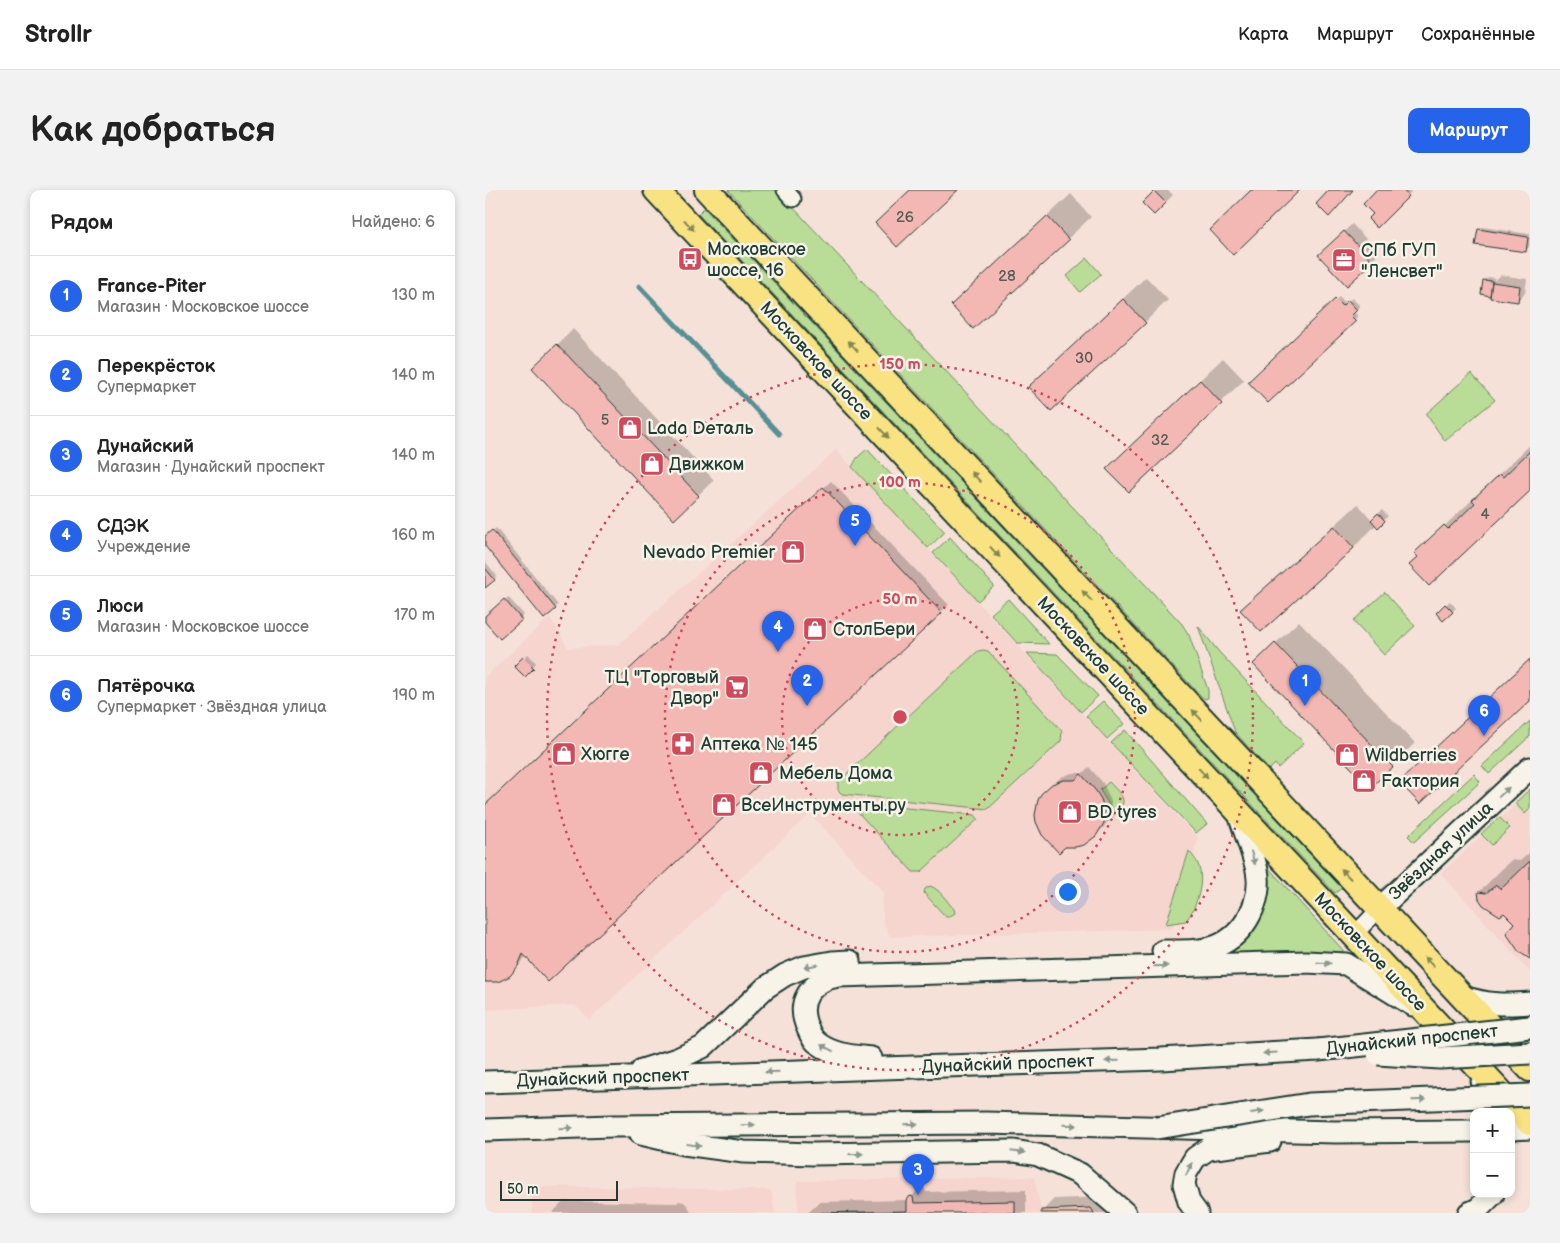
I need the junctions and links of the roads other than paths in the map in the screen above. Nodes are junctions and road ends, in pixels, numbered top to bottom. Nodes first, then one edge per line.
1 (656, 190) edge
2 (707, 190) edge
3 (1530, 768) edge
4 (1239, 811) junction
5 (1379, 909) junction
6 (1354, 935) junction
7 (1463, 997) junction
8 (1530, 1003) edge
9 (1423, 1011) junction
10 (1530, 1028) edge
11 (1319, 1050) junction
12 (1530, 1053) edge
13 (943, 1066) junction
14 (1477, 1067) junction
15 (1530, 1069) edge
16 (618, 1078) junction
17 (485, 1082) edge
18 (1530, 1095) edge
19 (1492, 1108) edge
20 (1530, 1123) edge
21 (612, 1126) junction
22 (1157, 1128) junction
23 (1530, 1128) edge
24 (1515, 1129) edge
25 (485, 1130) edge
26 (1470, 1131) edge
27 (1335, 1132) junction
28 (1489, 1198) edge
29 (1125, 1213) edge
30 (1197, 1213) edge
31 (1469, 1213) edge

1 -> 4 main road, Московское шоссе
5 -> 2 main road, Московское шоссе
5 -> 3 main road, Звёздная улица
4 - 6 main road, Московское шоссе
4 -> 16 main road
5 - 6 street, Звёздная улица
7 -> 5 main road, Московское шоссе
6 - 9 main road, Московское шоссе
7 - 8 main road
7 - 15 main road, Московское шоссе
13 -> 9 main road
9 - 14 main road, Московское шоссе
10 - 11 main road, Дунайский проспект, bridge
11 - 12 main road, bridge
11 -> 13 main road, Дунайский проспект
13 -> 16 main road, Дунайский проспект
14 - 19 main road
14 - 20 main road, Московское шоссе
16 - 17 main road, Дунайский проспект
22 -> 18 main road, bridge
21 -> 22 main road
25 -> 21 main road
21 -> 29 main road
22 - 27 main road, bridge
23 - 24 main road
26 - 27 main road
30 -> 27 main road
28 - 31 main road

